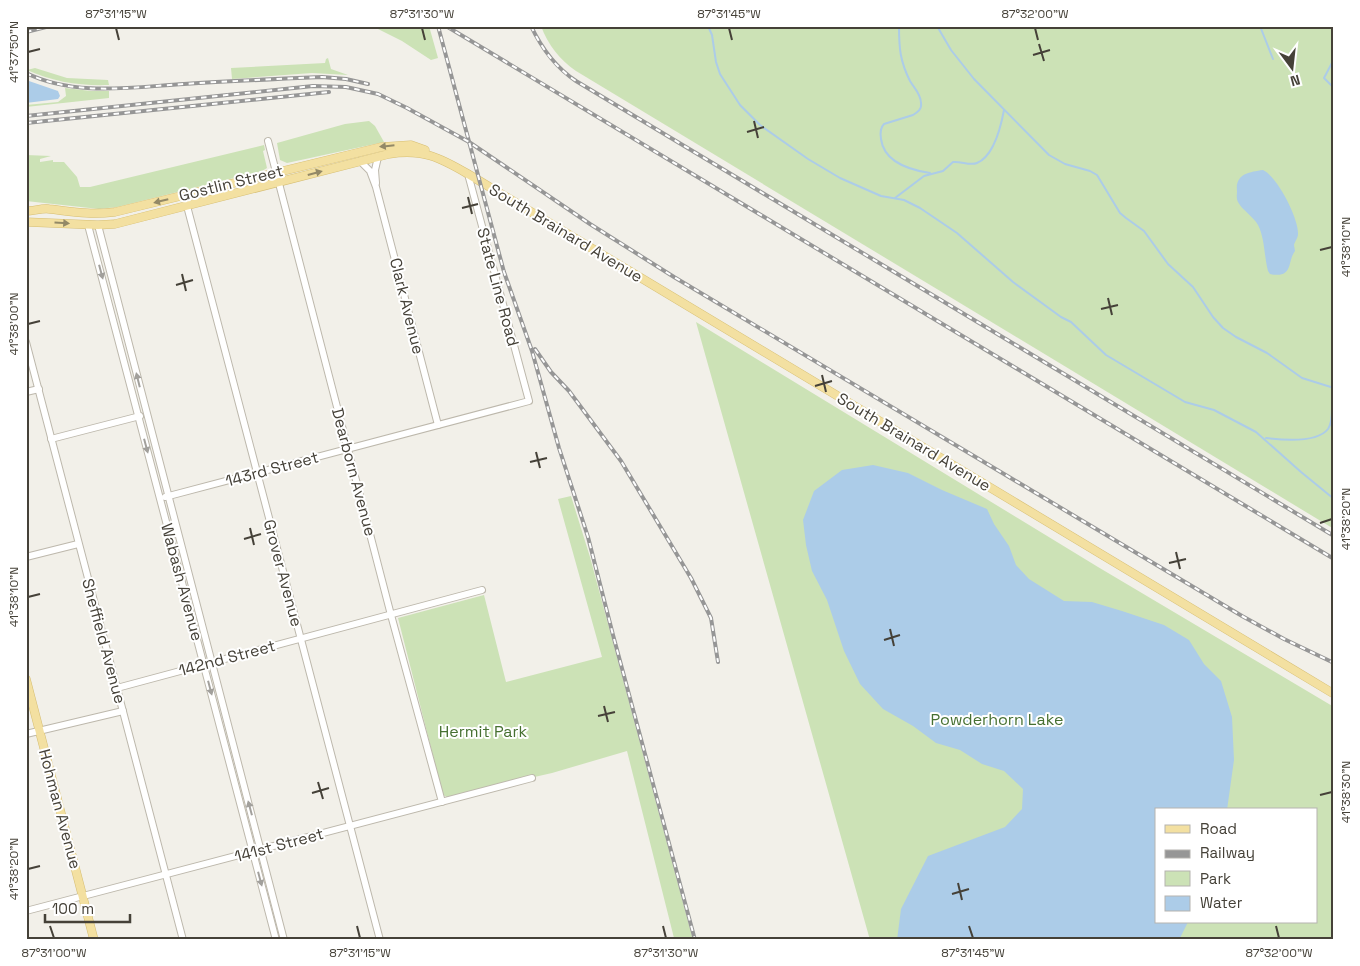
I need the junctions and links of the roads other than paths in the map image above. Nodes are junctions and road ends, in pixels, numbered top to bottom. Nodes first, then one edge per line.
1 (268, 141) dead end
2 (433, 155) junction
3 (378, 156) junction
4 (360, 161) junction
5 (276, 172) junction
6 (468, 174) junction
7 (278, 183) junction
8 (376, 187) junction
9 (187, 206) junction
10 (26, 207) edge
11 (48, 209) junction
12 (26, 212) edge
13 (26, 222) edge
14 (88, 225) junction
15 (98, 226) junction
16 (26, 342) edge
17 (38, 389) junction
18 (26, 392) edge
19 (529, 401) joint
20 (146, 414) junction
21 (138, 416) junction
22 (438, 425) junction
23 (51, 438) junction
24 (348, 449) junction
25 (257, 473) junction
26 (168, 497) junction
27 (160, 499) junction
28 (78, 544) junction
29 (26, 557) edge
30 (482, 590) dead end
31 (391, 614) junction
32 (300, 639) junction
33 (212, 663) junction
34 (204, 664) junction
35 (26, 679) edge
36 (117, 688) junction
37 (1334, 694) edge
38 (123, 710) junction
39 (40, 731) junction
40 (26, 734) edge
41 (532, 778) dead end
42 (442, 802) junction
43 (350, 827) junction
44 (261, 850) junction
45 (253, 852) junction
46 (167, 875) junction
47 (83, 897) junction
48 (26, 911) edge
49 (94, 940) edge
50 (183, 940) edge
51 (276, 940) edge
52 (284, 940) edge
53 (380, 940) edge

1 - 5 street, Dearborn Avenue
2 - 3 main road, Gostlin Street
2 -> 5 main road, Gostlin Street
2 - 6 main road, Gostlin Street
3 - 4 main road, Gostlin Street
3 - 8 street, Clark Avenue
7 -> 4 main road, Gostlin Street
4 - 8 street, Clark Avenue
5 - 7 street, Dearborn Avenue
5 -> 11 main road, Gostlin Street
6 - 19 street, State Line Road
6 - 37 main road, South Brainard Avenue
7 - 9 main road, Gostlin Street
7 - 24 street, Dearborn Avenue
8 - 22 street, Clark Avenue
9 - 15 main road, Gostlin Street
9 - 25 street, Grover Avenue
10 - 11 main road
11 - 12 main road, Gostlin Street
13 -> 14 main road, Gostlin Street
14 - 15 main road, Gostlin Street
14 -> 21 street, Wabash Avenue
20 -> 15 street, Wabash Avenue
16 - 17 street, Sheffield Avenue
17 - 18 street
17 - 23 street, Sheffield Avenue
19 - 22 street, 143rd Street
20 - 21 street
20 - 26 street, Wabash Avenue
21 - 23 street
21 -> 27 street, Wabash Avenue
22 - 24 street, 143rd Street
23 - 28 street, Sheffield Avenue
24 - 25 street, 143rd Street
24 - 31 street, Dearborn Avenue
25 - 26 street, 143rd Street
25 - 32 street, Grover Avenue
26 - 27 street, 143rd Street
26 - 33 street, Wabash Avenue
27 - 34 street, Wabash Avenue
28 - 29 street
28 - 36 street, Sheffield Avenue
30 - 31 street, 142nd Street
31 - 32 street, 142nd Street
31 - 42 street, Dearborn Avenue
32 - 33 street, 142nd Street
32 - 43 street, Grover Avenue
33 - 34 street, 142nd Street
44 -> 33 street, Wabash Avenue
34 - 36 street, 142nd Street
34 -> 45 street, Wabash Avenue
35 - 39 main road, Hohman Avenue
36 - 38 street, Sheffield Avenue
38 - 39 street
38 - 46 street, Sheffield Avenue
39 - 40 street
39 - 47 main road, Hohman Avenue
41 - 42 street, 141st Street
42 - 43 street, 141st Street
43 - 44 street, 141st Street
43 - 53 street, Grover Avenue
44 - 45 street, 141st Street
44 - 52 street, Wabash Avenue
45 - 46 street, 141st Street
45 -> 51 street, Wabash Avenue
46 - 47 street, 141st Street
46 - 50 street, Sheffield Avenue
47 - 48 street, 141st Street
47 - 49 main road, Hohman Avenue

